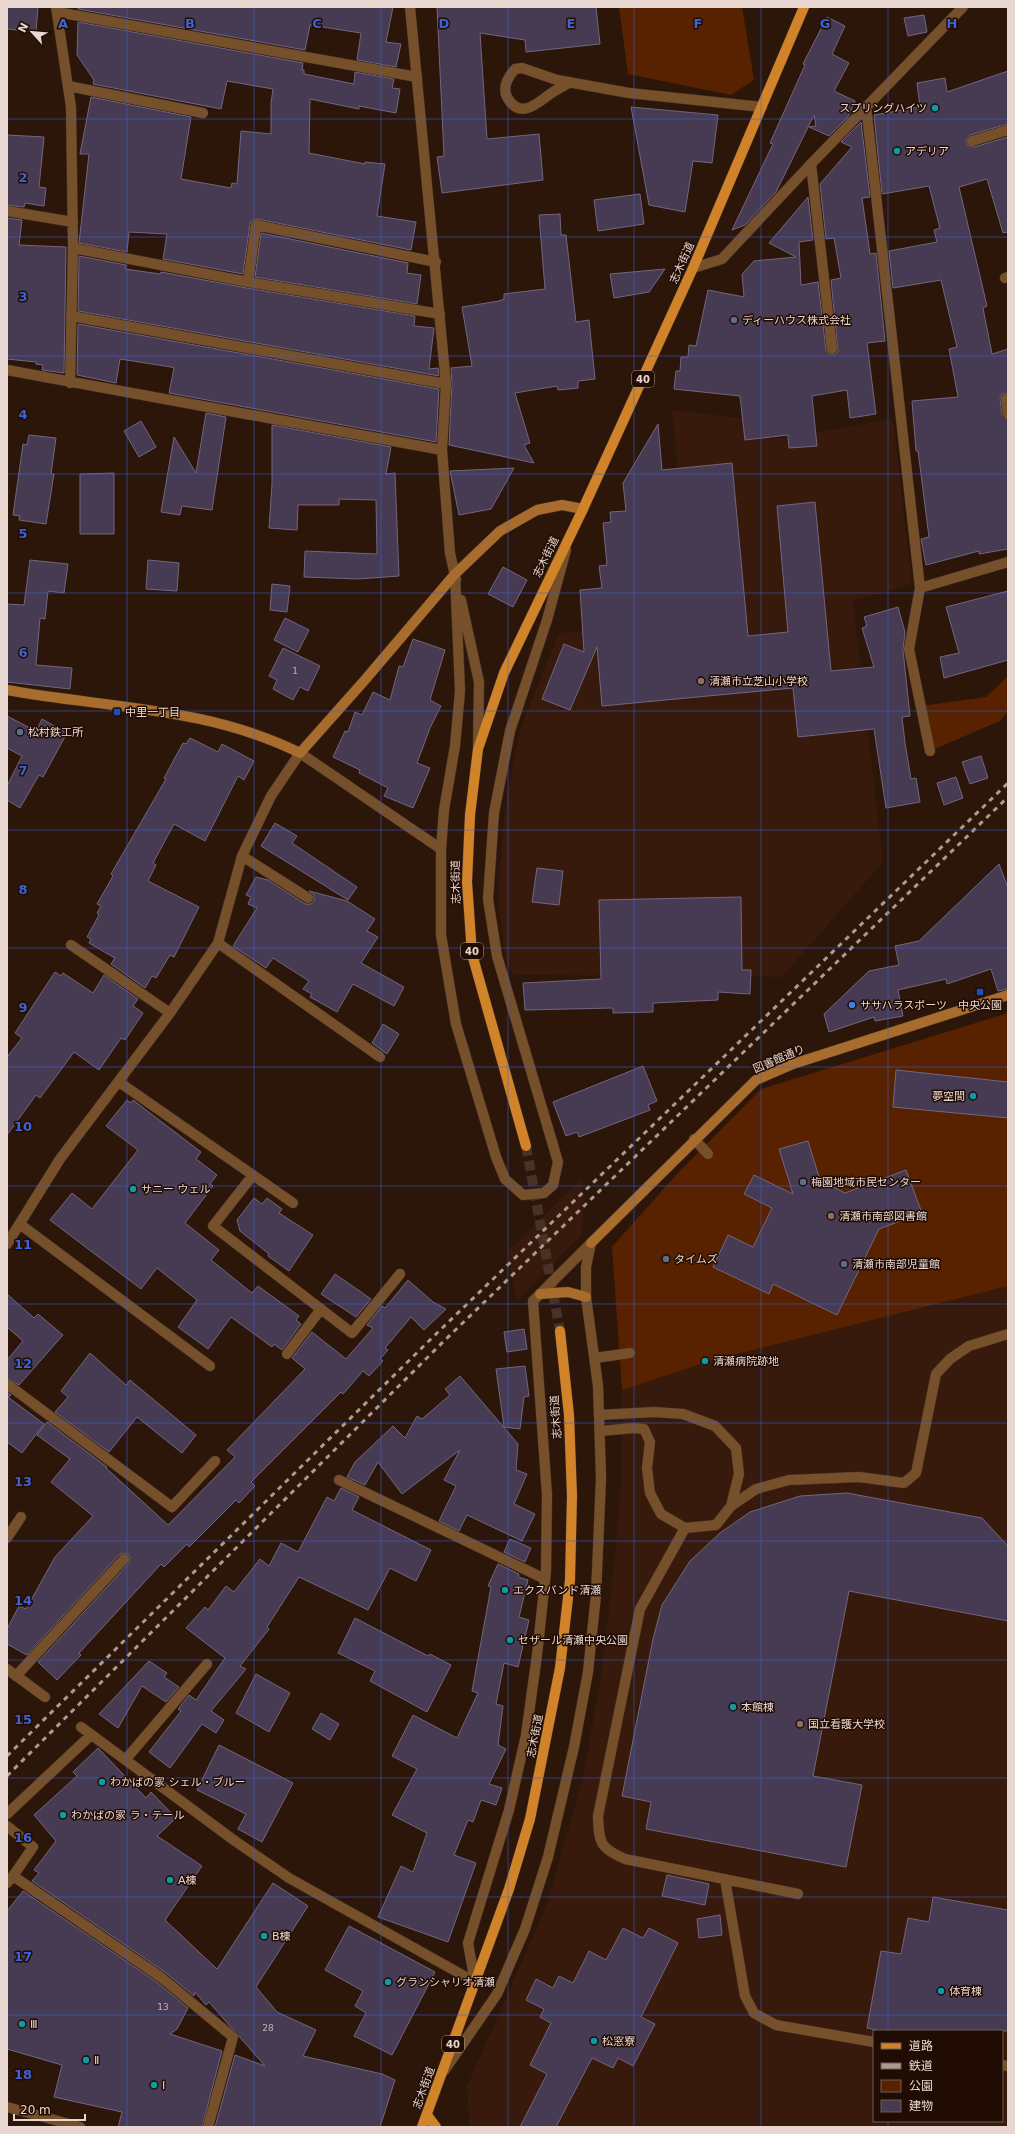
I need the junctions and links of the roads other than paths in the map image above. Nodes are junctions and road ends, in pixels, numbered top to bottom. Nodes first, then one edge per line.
1 (410, 7) edge
2 (804, 7) edge
3 (963, 7) edge
4 (56, 9) edge
5 (417, 77) junction
6 (570, 82) junction
7 (68, 86) junction
8 (866, 106) junction
9 (762, 107) junction
10 (203, 113) dead end
11 (1008, 130) edge
12 (972, 141) dead end
13 (811, 164) junction
14 (7, 211) edge
15 (73, 222) junction
16 (73, 248) junction
17 (436, 262) junction
18 (693, 268) junction
19 (248, 282) junction
20 (440, 314) junction
21 (71, 316) junction
22 (832, 349) dead end
23 (7, 370) edge
24 (70, 383) junction
25 (446, 384) junction
26 (1007, 398) edge
27 (1008, 414) edge
28 (442, 450) junction
29 (583, 509) junction
30 (570, 536) junction
31 (1008, 562) edge
32 (455, 574) junction
33 (920, 588) junction
34 (7, 690) edge
35 (478, 749) junction
36 (930, 751) dead end
37 (300, 753) junction
38 (441, 849) junction
39 (242, 856) junction
40 (308, 898) dead end
41 (218, 943) junction
42 (71, 945) dead end
43 (1008, 995) edge
44 (170, 1013) junction
45 (380, 1057) dead end
46 (119, 1082) junction
47 (694, 1139) junction
48 (526, 1146) tunnel mouth
49 (708, 1154) dead end
50 (253, 1176) junction
51 (293, 1203) dead end
52 (21, 1225) junction
53 (591, 1243) junction
54 (7, 1244) edge
55 (400, 1274) dead end
56 (540, 1294) junction
57 (586, 1297) junction
58 (321, 1309) junction
59 (560, 1331) tunnel mouth
60 (1008, 1334) edge
61 (630, 1353) dead end
62 (287, 1354) dead end
63 (595, 1358) junction
64 (210, 1366) dead end
65 (7, 1384) edge
66 (599, 1415) junction
67 (600, 1431) junction
68 (214, 1462) dead end
69 (339, 1480) dead end
70 (731, 1506) junction
71 (21, 1517) dead end
72 (685, 1528) junction
73 (7, 1538) edge
74 (124, 1559) dead end
75 (545, 1579) junction
76 (207, 1664) dead end
77 (7, 1669) edge
78 (16, 1676) junction
79 (45, 1697) dead end
80 (81, 1727) dead end
81 (90, 1736) junction
82 (126, 1760) junction
83 (7, 1814) edge
84 (7, 1826) edge
85 (725, 1879) junction
86 (10, 1880) edge
87 (798, 1894) dead end
88 (475, 1982) junction
89 (873, 2042) edge
90 (442, 2074) junction
91 (7, 2107) edge
92 (427, 2115) junction
93 (80, 2127) edge
94 (208, 2127) edge
95 (422, 2127) edge
96 (436, 2127) edge

1 - 5 street
2 - 9 main road, 志木街道 / 40
3 - 8 street
4 - 5 street
4 - 7 street
5 - 17 street
6 - 6 street
6 - 9 street
7 - 10 street
7 - 15 street
8 - 13 street
8 - 33 street
9 - 18 main road, 志木街道 / 40
11 - 12 street
13 - 18 street
13 - 22 street
14 - 15 street
15 - 16 street
16 - 19 street
16 - 21 street
17 - 19 street
17 - 20 street
18 - 29 main road, 志木街道 / 40
19 - 20 street
20 - 25 street
21 - 24 street
21 - 25 street
23 - 24 street
24 - 28 street
25 - 28 street
26 - 27 street
28 - 32 street
29 - 30 main road, 志木街道 / 40
29 - 32 street
30 - 35 main road, 志木街道 / 40
30 - 38 street
31 - 33 street
32 - 35 street
32 - 37 street
32 - 38 street
33 - 36 street
34 - 37 street
35 - 48 main road, 志木街道 / 40
37 - 38 street
37 - 39 street
39 - 40 street
39 - 41 street
41 - 44 street
41 - 45 street
42 - 44 street
43 - 47 street, 図書館通り
44 - 46 street
46 - 50 street
46 - 52 street
47 - 49 street
47 - 53 street, 図書館通り
50 - 51 street
50 - 58 street
52 - 54 street
52 - 64 street
53 - 56 street
53 - 57 street
55 - 58 street
56 - 57 street
56 - 75 street
57 - 63 street
58 - 62 street
59 - 88 main road, 志木街道 / 40
60 - 70 street
61 - 63 street
63 - 66 street
65 - 68 street
66 - 67 street
66 - 70 street
67 - 72 street
67 - 90 street
69 - 75 street
70 - 72 street
71 - 73 street
72 - 85 street
74 - 78 street
75 - 88 street
76 - 82 street
77 - 78 street
78 - 79 street
80 - 81 street
81 - 82 street
81 - 83 street
82 - 88 street
84 - 86 street
85 - 87 street
85 - 89 street
86 - 94 street
88 - 90 main road, 志木街道 / 40
90 - 92 main road, 志木街道 / 40
91 - 93 street
92 - 95 main road, 志木街道 / 40
92 - 96 main road

